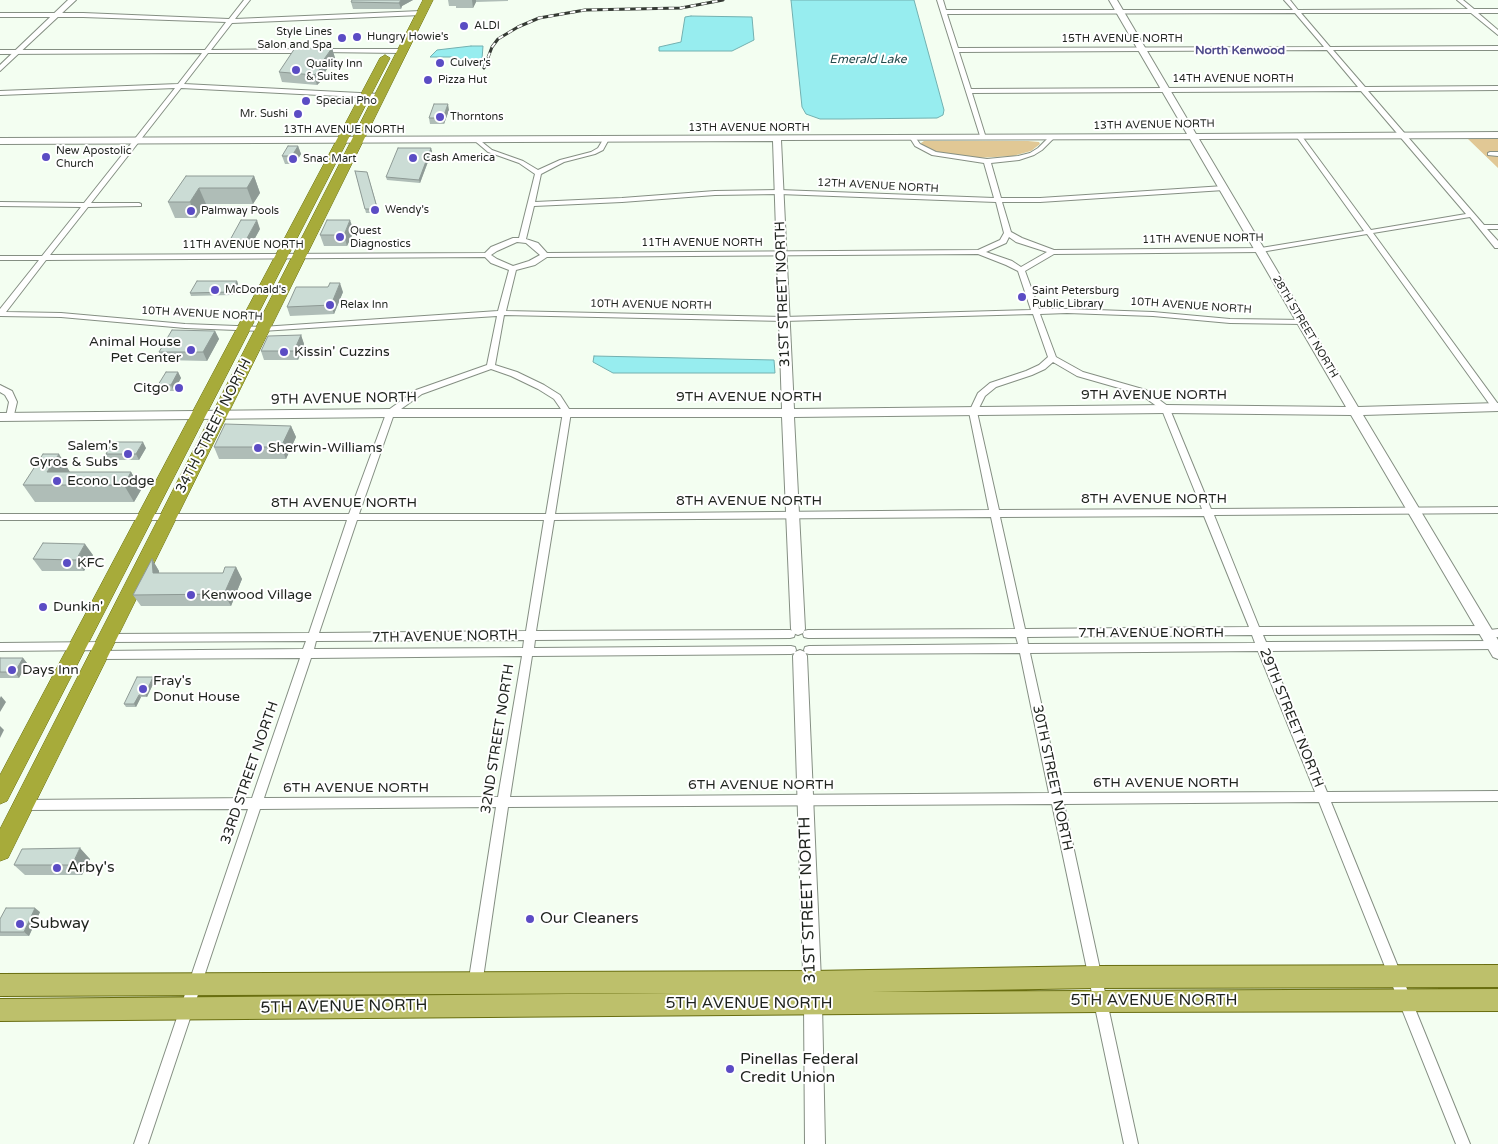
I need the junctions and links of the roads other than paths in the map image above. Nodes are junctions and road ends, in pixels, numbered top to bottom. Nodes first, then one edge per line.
1 (72, 0) edge
2 (247, 0) edge
3 (415, 0) edge
4 (428, 0) edge
5 (940, 0) edge
6 (1113, 0) edge
7 (1287, 0) edge
8 (1460, 0) edge
9 (1498, 11) edge
10 (944, 12) junction
11 (1120, 12) junction
12 (1297, 12) junction
13 (1473, 12) junction
14 (421, 13) junction
15 (57, 14) junction
16 (0, 15) edge
17 (406, 18) junction
18 (230, 21) junction
19 (1498, 33) edge
20 (394, 40) dead end
21 (1142, 48) junction
22 (1328, 48) junction
23 (1498, 48) edge
24 (955, 50) junction
25 (207, 51) junction
26 (0, 52) edge
27 (18, 52) junction
28 (388, 52) junction
29 (401, 52) junction
30 (0, 69) edge
31 (179, 86) junction
32 (1498, 88) edge
33 (1363, 89) junction
34 (1166, 90) junction
35 (969, 91) junction
36 (0, 93) edge
37 (366, 95) junction
38 (379, 96) junction
39 (1498, 135) edge
40 (1194, 136) junction
41 (1300, 136) junction
42 (1403, 136) junction
43 (913, 138) junction
44 (983, 138) junction
45 (1052, 138) junction
46 (606, 139) junction
47 (777, 139) junction
48 (477, 140) junction
49 (0, 141) edge
50 (136, 141) junction
51 (341, 141) junction
52 (356, 141) junction
53 (1490, 154) dead end
54 (1498, 154) edge
55 (987, 160) junction
56 (538, 173) junction
57 (1224, 188) junction
58 (779, 192) junction
59 (314, 194) junction
60 (330, 194) junction
61 (999, 200) junction
62 (0, 204) edge
63 (530, 204) junction
64 (87, 205) junction
65 (139, 205) dead end
66 (1471, 215) junction
67 (1482, 227) junction
68 (1498, 227) edge
69 (1370, 230) junction
70 (1008, 233) junction
71 (522, 240) junction
72 (1498, 246) edge
73 (1261, 250) junction
74 (979, 252) junction
75 (1052, 252) junction
76 (782, 254) junction
77 (487, 255) junction
78 (545, 255) junction
79 (281, 256) junction
80 (299, 256) junction
81 (0, 258) edge
82 (45, 258) junction
83 (513, 269) junction
84 (1021, 270) junction
85 (1034, 310) junction
86 (501, 313) junction
87 (0, 314) edge
88 (784, 319) junction
89 (1302, 322) junction
90 (244, 329) junction
91 (262, 329) junction
92 (1052, 358) junction
93 (490, 366) junction
94 (0, 388) edge
95 (1497, 407) edge
96 (1166, 409) junction
97 (1356, 411) junction
98 (566, 412) junction
99 (973, 412) junction
100 (390, 413) junction
101 (788, 413) junction
102 (220, 415) junction
103 (198, 416) junction
104 (5, 417) edge
105 (1498, 510) edge
106 (1414, 511) junction
107 (1208, 512) junction
108 (994, 513) junction
109 (792, 514) junction
110 (550, 516) junction
111 (0, 517) edge
112 (353, 517) junction
113 (145, 518) junction
114 (168, 518) junction
115 (1256, 631) junction
116 (799, 632) junction
117 (1021, 632) junction
118 (530, 635) junction
119 (313, 637) junction
120 (1492, 639) edge
121 (78, 646) junction
122 (103, 646) junction
123 (0, 647) edge
124 (1262, 647) junction
125 (1025, 648) junction
126 (528, 650) junction
127 (800, 652) junction
128 (307, 654) junction
129 (0, 796) edge
130 (1498, 796) edge
131 (1323, 797) junction
132 (1056, 798) junction
133 (804, 800) junction
134 (503, 802) junction
135 (256, 803) junction
136 (24, 805) junction
137 (0, 851) edge
138 (1395, 976) junction
139 (1498, 976) edge
140 (1095, 977) junction
141 (194, 983) junction
142 (476, 983) junction
143 (0, 985) edge
144 (812, 993) junction
145 (1405, 1000) junction
146 (1498, 1000) edge
147 (1100, 1001) junction
148 (472, 1006) junction
149 (185, 1009) junction
150 (0, 1010) edge
151 (141, 1144) edge
152 (814, 1144) edge
153 (1131, 1144) edge
154 (1463, 1144) edge

1 - 15 street
2 - 18 street
3 - 17 highway
4 - 14 highway, 34TH STREET NORTH
5 - 10 street
6 - 11 street, 28TH STREET NORTH
7 - 12 street
8 - 13 street
9 - 13 street
10 - 11 street
10 - 24 street
11 - 12 street
11 - 21 street, 28TH STREET NORTH
12 - 13 street
12 - 22 street
13 - 19 street
14 - 17 street
14 - 29 highway, 34TH STREET NORTH
15 - 16 street
15 - 18 street
15 - 27 street
17 - 18 street
18 - 25 street
20 - 28 highway, 34TH STREET NORTH
21 - 22 street, 15TH AVENUE NORTH
21 - 24 street, 15TH AVENUE NORTH
21 - 34 street, 28TH STREET NORTH
22 - 23 street, 15TH AVENUE NORTH
22 - 33 street
24 - 35 street
25 - 27 street
25 - 28 street
25 - 31 street
26 - 27 street
27 - 30 street
28 - 29 street
28 - 37 highway, 34TH STREET NORTH
29 - 38 highway, 34TH STREET NORTH
31 - 36 street
31 - 37 street
31 - 50 street
32 - 33 street, 14TH AVENUE NORTH
33 - 34 street, 14TH AVENUE NORTH
33 - 42 street
34 - 35 street, 14TH AVENUE NORTH
34 - 40 street, 28TH STREET NORTH
35 - 44 street
37 - 38 street
37 - 51 highway, 34TH STREET NORTH
38 - 52 highway, 34TH STREET NORTH
39 - 42 street, 13TH AVENUE NORTH
40 - 41 street, 13TH AVENUE NORTH
40 - 45 street, 13TH AVENUE NORTH
40 - 57 street, 28TH STREET NORTH
41 - 42 street, 13TH AVENUE NORTH
41 - 69 street
42 - 66 street
43 - 44 street, 13TH AVENUE NORTH
43 - 47 street, 13TH AVENUE NORTH
43 - 55 street
44 - 45 street, 13TH AVENUE NORTH
45 - 55 street
46 - 47 street, 13TH AVENUE NORTH
46 - 48 street, 13TH AVENUE NORTH
46 - 56 street
47 - 58 street, 31ST STREET NORTH
48 - 52 street, 13TH AVENUE NORTH
48 - 56 street
49 - 50 street, 13TH AVENUE NORTH
50 - 51 street, 13TH AVENUE NORTH
50 - 64 street
51 - 52 street, 13TH AVENUE NORTH
51 - 59 highway, 34TH STREET NORTH
52 - 60 highway, 34TH STREET NORTH
53 - 54 street
55 - 61 street
56 - 63 street
57 - 61 street, 12TH AVENUE NORTH
57 - 73 street, 28TH STREET NORTH
58 - 61 street, 12TH AVENUE NORTH
58 - 63 street, 12TH AVENUE NORTH
58 - 76 street, 31ST STREET NORTH
59 - 60 highway
59 - 79 highway, 34TH STREET NORTH
60 - 80 highway, 34TH STREET NORTH
61 - 70 street
62 - 64 street
63 - 71 street
64 - 65 street
64 - 82 street
66 - 67 street
66 - 69 street, 11TH AVENUE NORTH
67 - 68 street
67 - 72 street
69 - 73 street, 11TH AVENUE NORTH
69 - 95 street
70 - 74 street
70 - 75 street
71 - 77 street
71 - 78 street
73 - 75 street, 11TH AVENUE NORTH
73 - 89 street, 28TH STREET NORTH
74 - 76 street, 11TH AVENUE NORTH
74 - 84 street
75 - 84 street
76 - 78 street, 11TH AVENUE NORTH
76 - 88 street, 31ST STREET NORTH
77 - 80 street, 11TH AVENUE NORTH
77 - 83 street
78 - 83 street
79 - 80 street, 11TH AVENUE NORTH
79 - 82 street, 11TH AVENUE NORTH
79 - 90 highway, 34TH STREET NORTH
80 - 91 highway, 34TH STREET NORTH
81 - 82 street, 11TH AVENUE NORTH
82 - 87 street
83 - 86 street
84 - 85 street
85 - 88 street, 10TH AVENUE NORTH
85 - 89 street, 10TH AVENUE NORTH
85 - 92 street
86 - 88 street, 10TH AVENUE NORTH
86 - 91 street, 10TH AVENUE NORTH
86 - 93 street
87 - 90 street, 10TH AVENUE NORTH
88 - 101 street, 31ST STREET NORTH
89 - 97 street, 28TH STREET NORTH
90 - 91 street, 10TH AVENUE NORTH
90 - 103 highway, 34TH STREET NORTH
91 - 102 highway, 34TH STREET NORTH
92 - 96 street
92 - 99 street
93 - 98 street
93 - 100 street
94 - 104 street
95 - 97 street, 9TH AVENUE NORTH
96 - 97 street, 9TH AVENUE NORTH
96 - 99 street, 9TH AVENUE NORTH
96 - 107 street, 29TH STREET NORTH
97 - 106 street, 28TH STREET NORTH
98 - 100 street, 9TH AVENUE NORTH
98 - 101 street, 9TH AVENUE NORTH
98 - 110 street, 32ND STREET NORTH
99 - 101 street, 9TH AVENUE NORTH
99 - 108 street, 30TH STREET NORTH
100 - 102 street, 9TH AVENUE NORTH
100 - 112 street, 33RD STREET NORTH
101 - 109 street, 31ST STREET NORTH
102 - 103 street, 9TH AVENUE NORTH
102 - 114 highway, 34TH STREET NORTH
103 - 104 street, 9TH AVENUE NORTH
103 - 113 highway, 34TH STREET NORTH
105 - 106 street, 8TH AVENUE NORTH
106 - 107 street, 8TH AVENUE NORTH
106 - 120 street, 28TH STREET NORTH
107 - 108 street, 8TH AVENUE NORTH
107 - 115 street, 29TH STREET NORTH
108 - 109 street, 8TH AVENUE NORTH
108 - 117 street, 30TH STREET NORTH
109 - 110 street, 8TH AVENUE NORTH
109 - 116 street, 31ST STREET NORTH
110 - 112 street, 8TH AVENUE NORTH
110 - 118 street, 32ND STREET NORTH
111 - 113 street, 8TH AVENUE NORTH
112 - 114 street, 8TH AVENUE NORTH
112 - 119 street, 33RD STREET NORTH
113 - 114 street, 8TH AVENUE NORTH
113 - 121 highway, 34TH STREET NORTH
114 - 122 highway, 34TH STREET NORTH
115 - 117 street, 7TH AVENUE NORTH
115 - 120 street, 7TH AVENUE NORTH
115 - 124 street, 29TH STREET NORTH
116 - 117 street, 7TH AVENUE NORTH
116 - 118 street, 7TH AVENUE NORTH
116 - 127 street
116 - 127 street
117 - 125 street, 30TH STREET NORTH
118 - 119 street, 7TH AVENUE NORTH
118 - 126 street, 32ND STREET NORTH
119 - 122 street, 7TH AVENUE NORTH
119 - 128 street, 33RD STREET NORTH
120 - 124 street, 7TH AVENUE NORTH
121 - 122 street, 7TH AVENUE NORTH
121 - 123 street, 7TH AVENUE NORTH
121 - 129 highway, 34TH STREET NORTH
122 - 128 street, 7TH AVENUE NORTH
122 - 136 highway, 34TH STREET NORTH
124 - 125 street, 7TH AVENUE NORTH
124 - 131 street, 29TH STREET NORTH
125 - 127 street, 7TH AVENUE NORTH
125 - 132 street, 30TH STREET NORTH
126 - 127 street, 7TH AVENUE NORTH
126 - 128 street, 7TH AVENUE NORTH
126 - 134 street, 32ND STREET NORTH
127 - 133 street, 31ST STREET NORTH
128 - 135 street, 33RD STREET NORTH
130 - 131 street, 6TH AVENUE NORTH
131 - 132 street, 6TH AVENUE NORTH
131 - 138 street, 29TH STREET NORTH
132 - 133 street, 6TH AVENUE NORTH
132 - 140 street, 30TH STREET NORTH
133 - 134 street, 6TH AVENUE NORTH
133 - 144 street, 31ST STREET NORTH
134 - 135 street, 6TH AVENUE NORTH
134 - 142 street, 32ND STREET NORTH
135 - 136 street, 6TH AVENUE NORTH
135 - 141 street, 33RD STREET NORTH
136 - 137 highway, 34TH STREET NORTH
138 - 139 main road, 5TH AVENUE NORTH
138 - 140 main road, 5TH AVENUE NORTH
138 - 145 street, 29TH STREET NORTH
140 - 144 main road, 5TH AVENUE NORTH
140 - 147 street, 30TH STREET NORTH
141 - 142 main road, 5TH AVENUE NORTH
141 - 143 main road, 5TH AVENUE NORTH
141 - 149 street, 33RD STREET NORTH
142 - 144 main road, 5TH AVENUE NORTH
142 - 148 street, 32ND STREET NORTH
144 - 147 main road, 5TH AVENUE NORTH
144 - 148 main road, 5TH AVENUE NORTH
144 - 152 street, 31ST STREET NORTH
145 - 146 main road, 5TH AVENUE NORTH
145 - 147 main road, 5TH AVENUE NORTH
145 - 154 street, 29TH STREET NORTH
147 - 153 street, 30TH STREET NORTH
148 - 149 main road, 5TH AVENUE NORTH
149 - 150 main road, 5TH AVENUE NORTH
149 - 151 street, 33RD STREET NORTH

